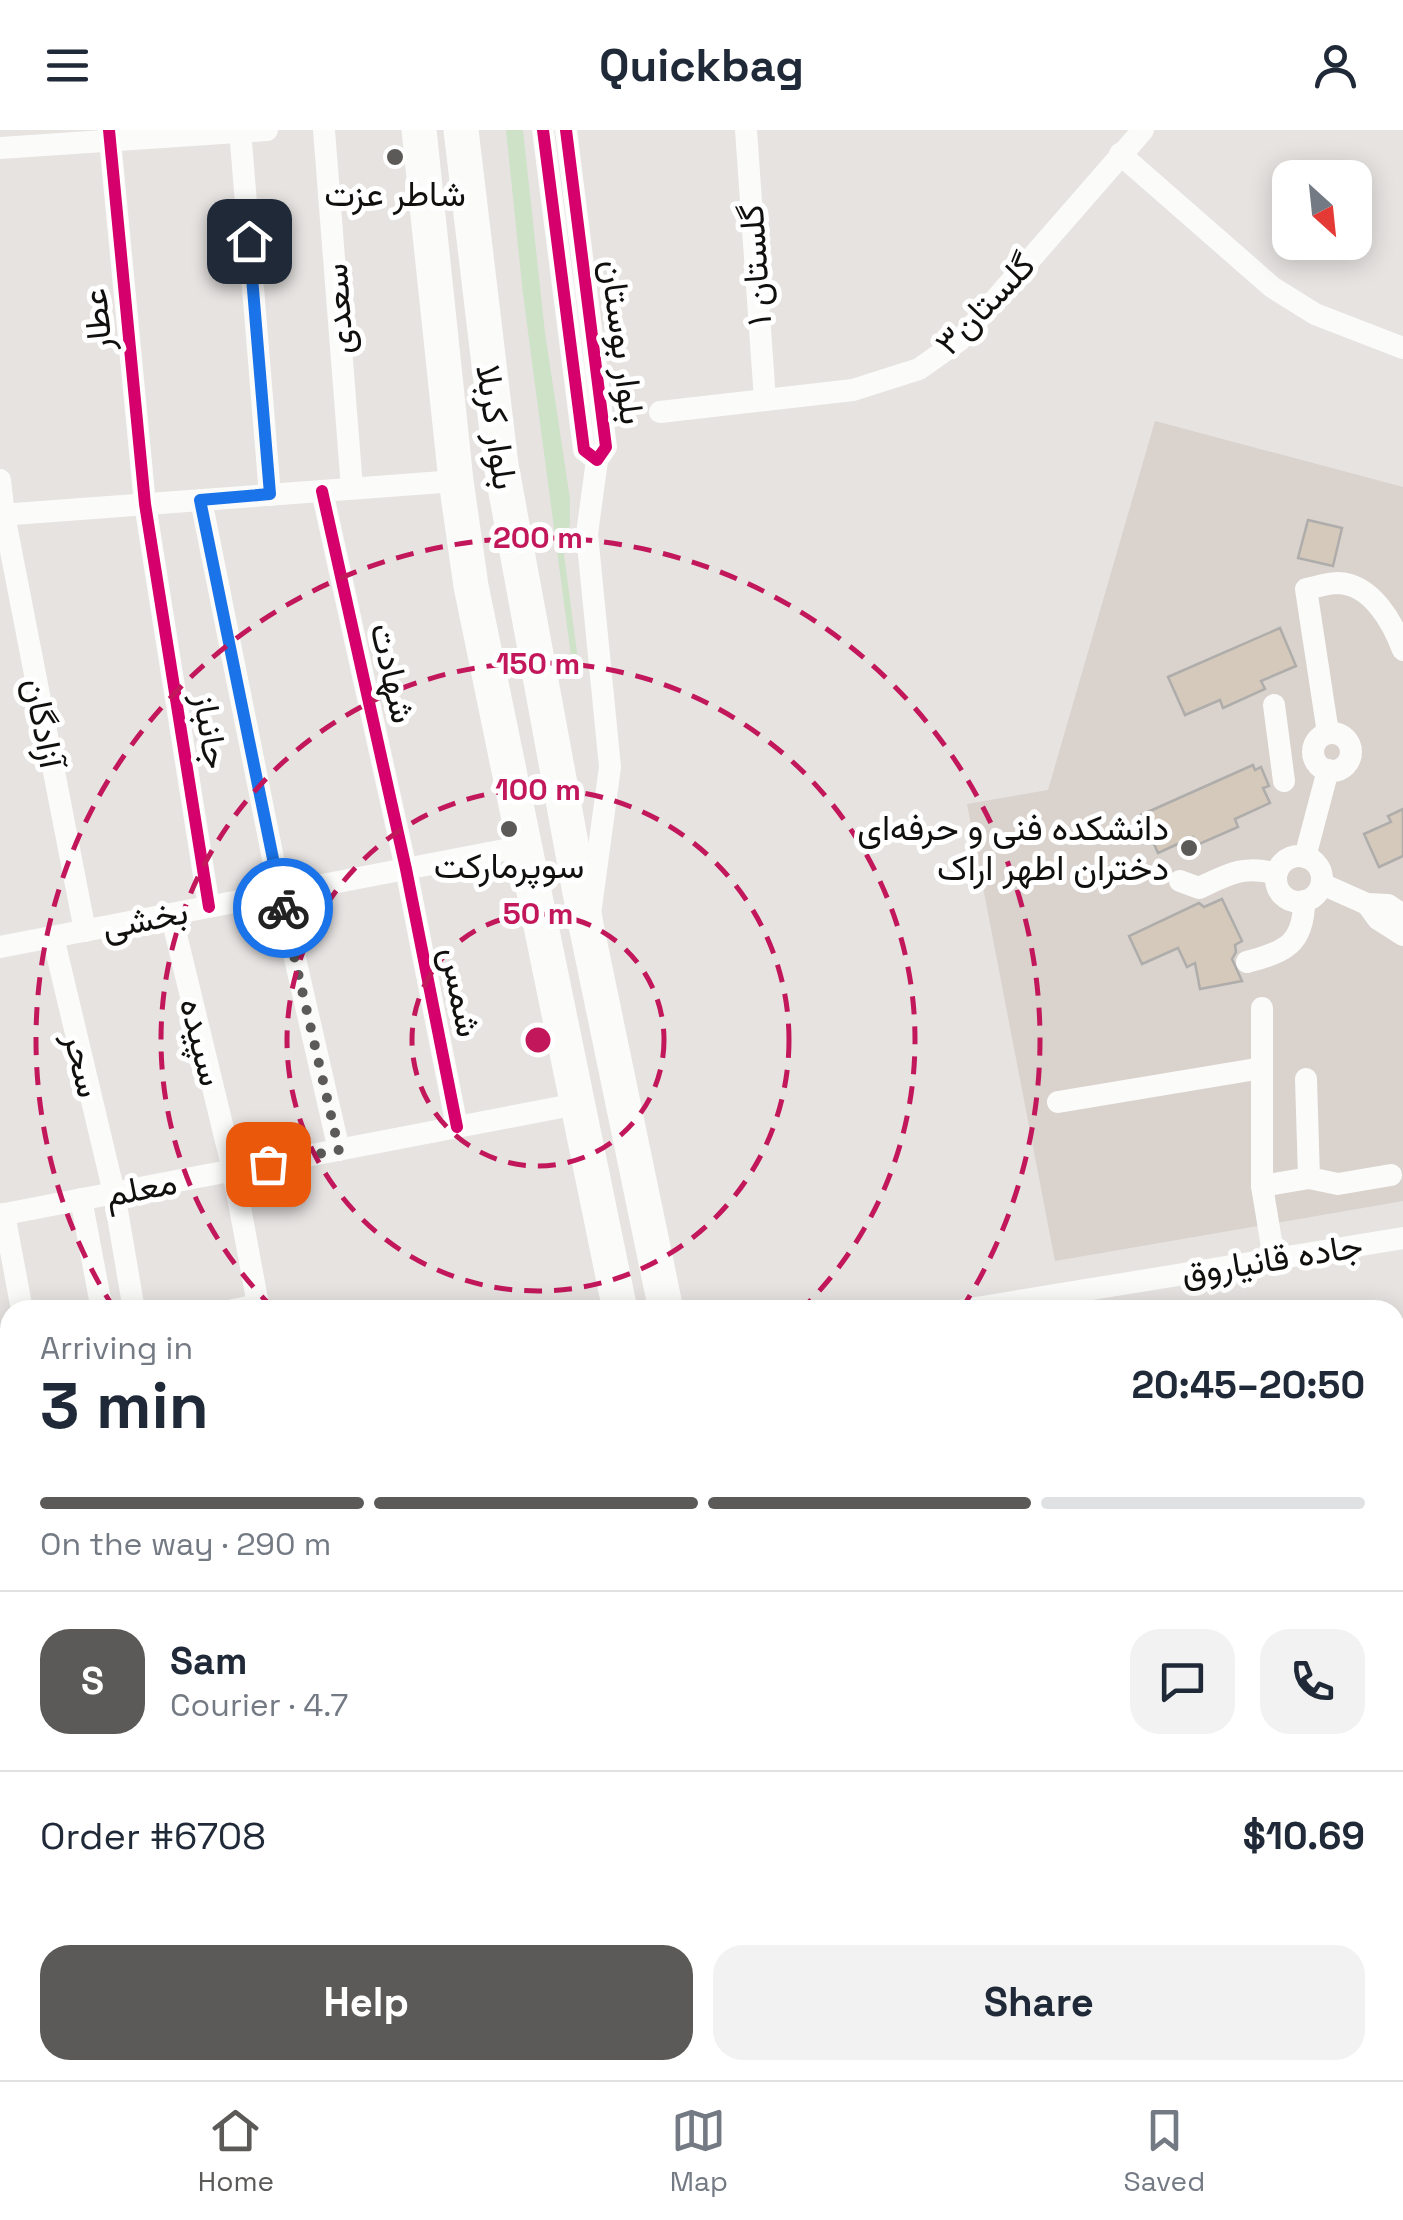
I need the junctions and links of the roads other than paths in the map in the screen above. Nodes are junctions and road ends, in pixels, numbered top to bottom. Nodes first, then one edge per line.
1 (267, 130) edge
2 (324, 130) edge
3 (419, 130) edge
4 (461, 130) edge
5 (543, 130) edge
6 (566, 130) edge
7 (746, 130) edge
8 (1143, 130) edge
9 (240, 131) edge
10 (110, 135) edge
11 (0, 148) edge
12 (1120, 154) junction
13 (1403, 348) edge
14 (765, 400) junction
15 (660, 412) dead end
16 (597, 460) junction
17 (0, 480) edge
18 (456, 480) junction
19 (352, 488) junction
20 (322, 491) junction
21 (270, 494) junction
22 (200, 500) junction
23 (145, 504) junction
24 (2, 515) edge
25 (1403, 650) edge
26 (1274, 704) dead end
27 (1323, 752) junction
28 (1280, 756) junction
29 (1284, 781) dead end
30 (525, 846) junction
31 (1305, 857) junction
32 (406, 869) junction
33 (1276, 874) junction
34 (1180, 881) dead end
35 (1322, 884) junction
36 (280, 893) junction
37 (1304, 902) junction
38 (1367, 904) junction
39 (209, 907) junction
40 (171, 914) junction
41 (1403, 915) edge
42 (588, 930) junction
43 (85, 931) junction
44 (1403, 935) edge
45 (53, 937) junction
46 (0, 947) edge
47 (1248, 962) dead end
48 (1262, 1008) dead end
49 (1262, 1068) junction
50 (1306, 1079) dead end
51 (1058, 1102) dead end
52 (576, 1104) junction
53 (457, 1127) junction
54 (339, 1150) junction
55 (233, 1170) junction
56 (1391, 1175) dead end
57 (1309, 1178) junction
58 (1262, 1186) junction
59 (114, 1193) junction
60 (81, 1199) junction
61 (2, 1214) edge
62 (1403, 1238) edge
63 (1274, 1259) junction
64 (14, 1300) edge
65 (100, 1300) edge
66 (132, 1300) edge
67 (257, 1300) edge
68 (618, 1300) edge
69 (664, 1300) edge
70 (1025, 1300) edge

1 - 9 street
2 - 19 street, سعدی
3 - 18 highway, بلوار کربلا
4 - 42 highway, بلوار کربلا
5 - 16 street, بلوار بوستان
6 - 16 street, بلوار بوستان
7 - 14 street, گلستان ۱
8 - 12 street, گلستان۳
9 - 10 street
9 - 21 street
10 - 11 street
10 - 23 street, عطار
12 - 13 street
12 - 14 street, گلستان۳
14 - 15 street, گلستان۳
16 - 42 street, بلوار بوستان
17 - 24 street, آزادگان
18 - 19 street
18 - 30 highway, بلوار کربلا
19 - 20 street
20 - 21 street
20 - 32 street, شهادت
21 - 22 street
22 - 23 street
22 - 36 street
23 - 24 street
23 - 39 street, جانباز
24 - 43 street, آزادگان
25 - 27 street
26 - 28 street
27 - 28 street
27 - 31 street
28 - 29 street
30 - 32 street, بخشی
30 - 52 highway, بلوار کربلا
31 - 33 street
31 - 35 street
32 - 36 street, بخشی
32 - 53 street, شمس
33 - 34 street
33 - 37 street
35 - 37 street
35 - 38 street
36 - 39 street, بخشی
36 - 54 street
37 - 47 street
38 - 41 street
38 - 44 street
39 - 40 street, بخشی
40 - 43 street, بخشی
40 - 55 street, سپیده
42 - 69 highway, بلوار کربلا
43 - 45 street, بخشی
45 - 46 street, بخشی
45 - 59 street, سحر
48 - 49 street
49 - 51 street
49 - 58 street
50 - 57 street
52 - 53 street, معلم
52 - 68 highway, بلوار کربلا
53 - 54 street, معلم
54 - 55 street, معلم
55 - 59 street, معلم
55 - 67 street, سپیده
56 - 57 street
57 - 58 street
58 - 63 street
59 - 60 street, معلم
59 - 66 street, سحر
60 - 61 street, معلم
60 - 65 street
61 - 64 street
62 - 63 street, جاده قانیاروق
63 - 70 street, جاده قانیاروق

